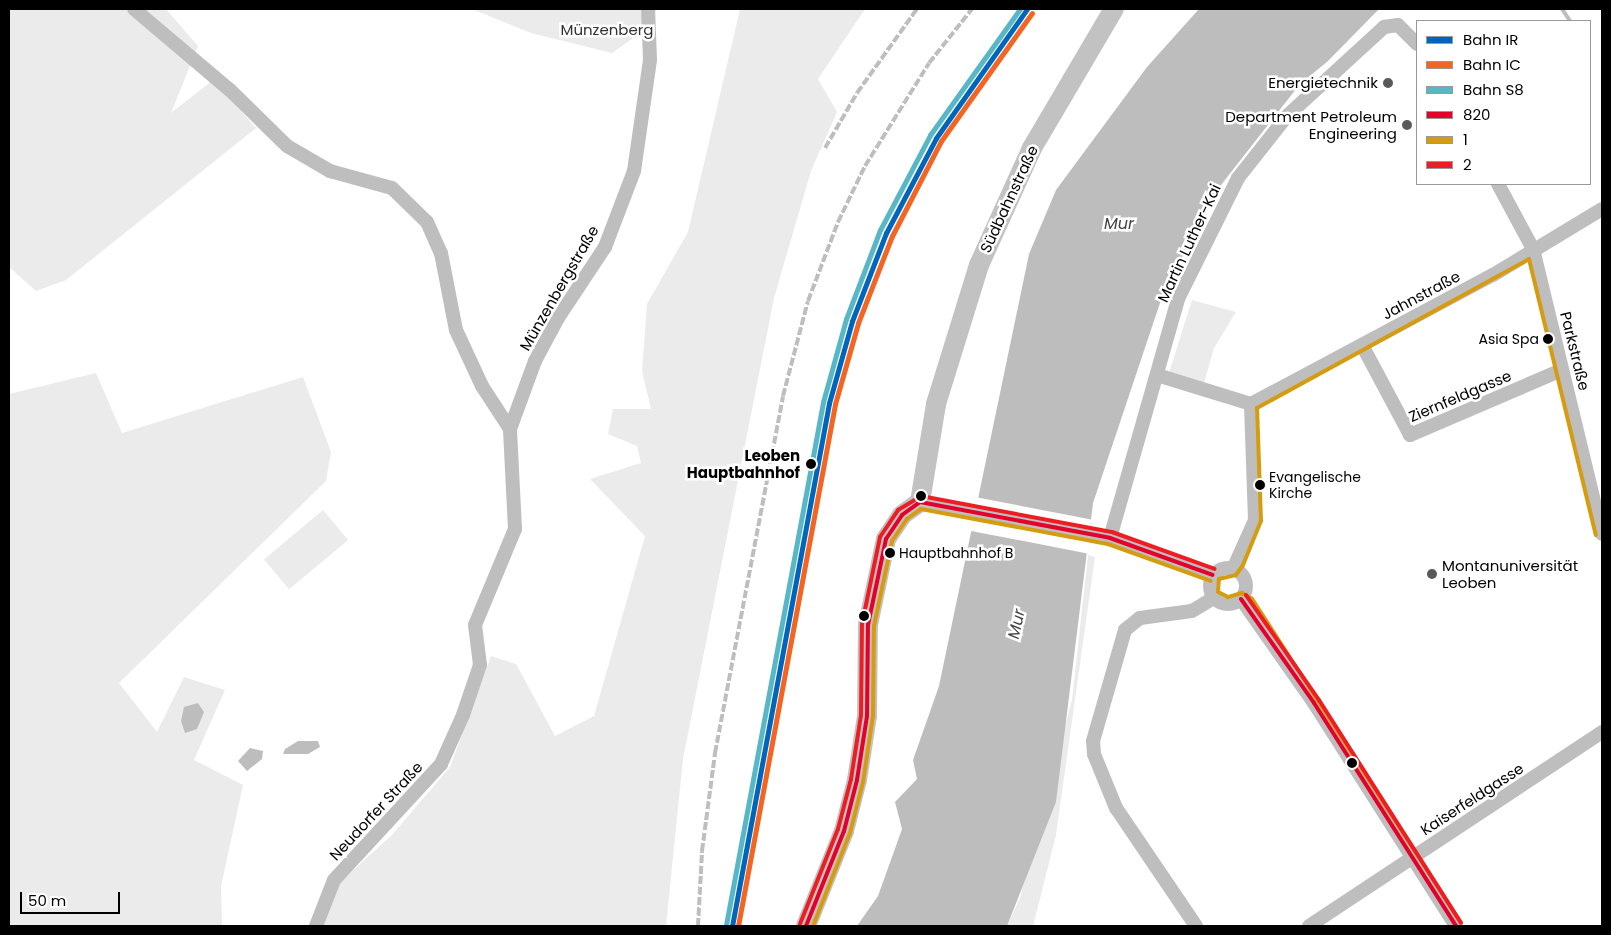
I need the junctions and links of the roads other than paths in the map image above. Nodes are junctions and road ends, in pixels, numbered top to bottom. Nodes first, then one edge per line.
1 (134, 9) edge
2 (648, 9) edge
3 (1114, 9) edge
4 (1416, 43) edge
5 (1499, 185) edge
6 (1602, 209) edge
7 (1533, 249) junction
8 (1362, 345) junction
9 (1562, 370) junction
10 (1157, 375) junction
11 (1251, 404) junction
12 (510, 429) junction
13 (920, 502) junction
14 (1602, 534) edge
15 (1104, 537) junction
16 (1233, 568) junction
17 (1213, 576) junction
18 (1214, 598) junction
19 (1240, 598) junction
20 (1602, 732) edge
21 (1412, 858) junction
22 (316, 926) edge
23 (806, 926) edge
24 (1196, 926) edge
25 (1309, 926) edge
26 (1456, 926) edge

1 - 12 street
2 - 12 street, Münzenbergstraße
3 - 13 main road, Südbahnstraße
4 - 10 street, Martin Luther-Kai
5 - 7 street, Parkstraße
6 - 7 street, Jahnstraße
7 - 8 street, Jahnstraße
7 - 9 street, Parkstraße
8 - 9 street, Ziernfeldgasse
8 - 11 street, Jahnstraße
9 - 14 street, Parkstraße
10 - 11 street
10 - 15 street, Martin Luther-Kai
11 - 16 street
12 - 22 street, Neudorfer Straße
13 - 15 street
13 - 23 main road
15 - 17 street
16 - 17 street
16 - 19 street
17 - 18 street
18 - 19 street
18 - 24 street
19 - 21 street
20 - 21 street, Kaiserfeldgasse
21 - 25 street, Kaiserfeldgasse
21 - 26 street

